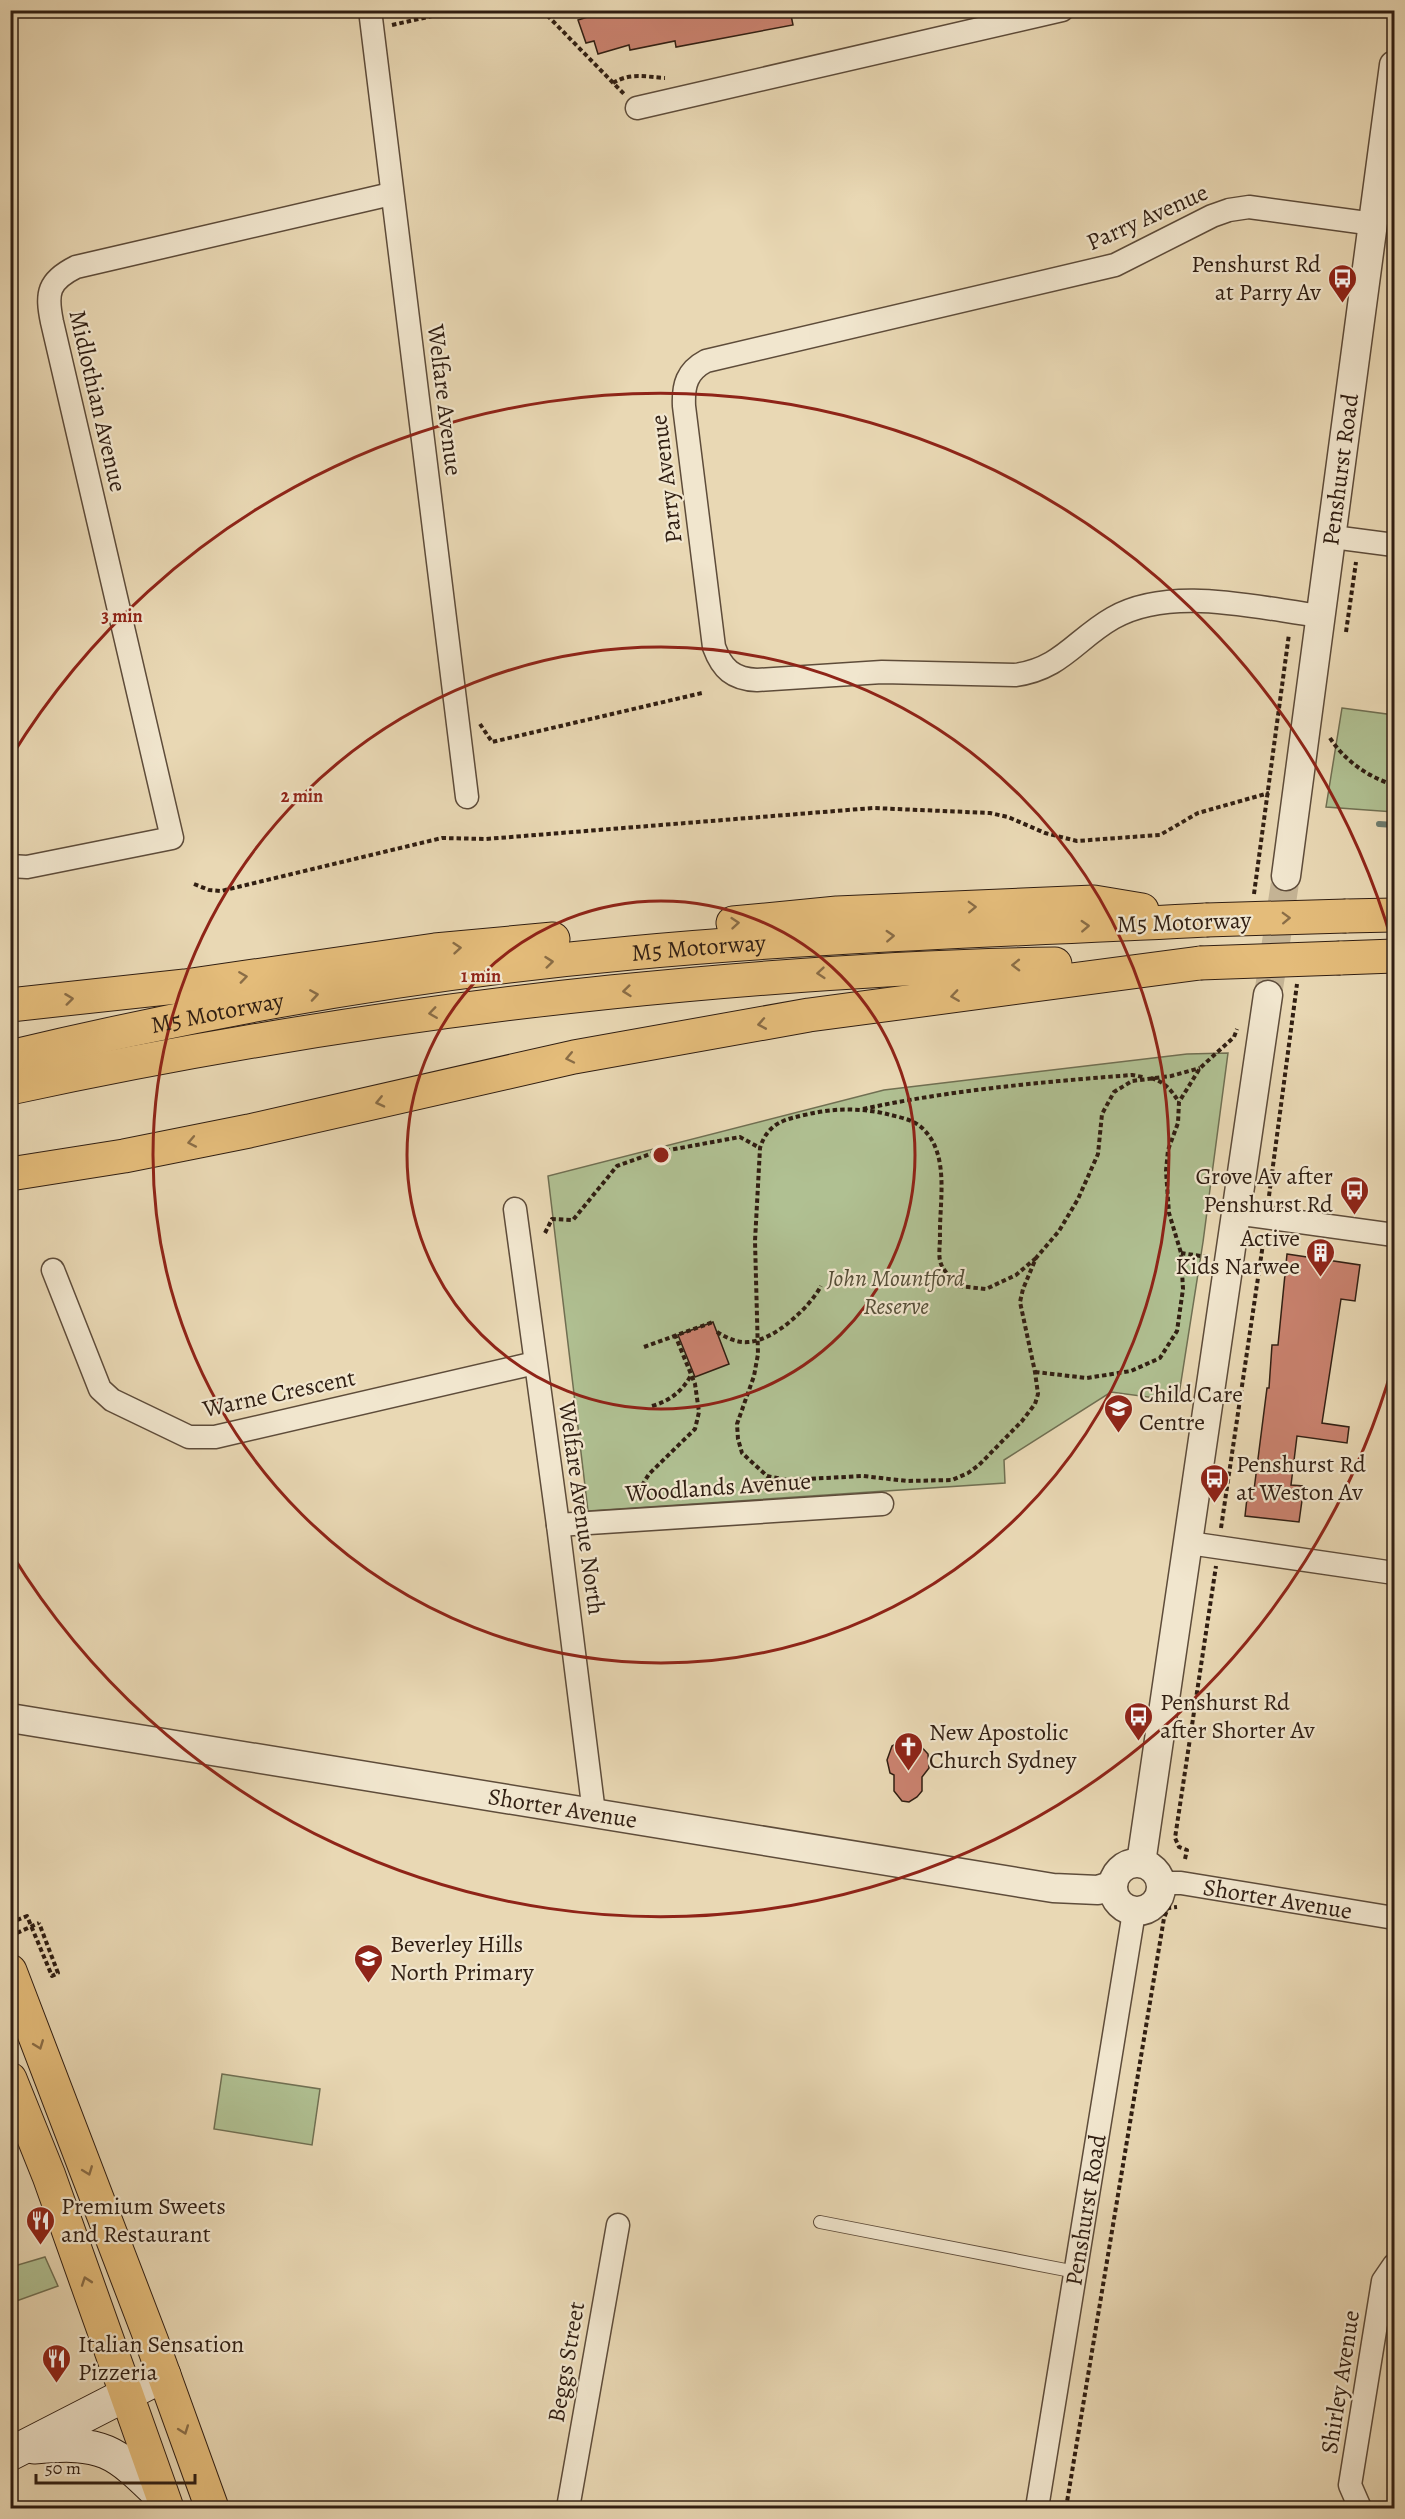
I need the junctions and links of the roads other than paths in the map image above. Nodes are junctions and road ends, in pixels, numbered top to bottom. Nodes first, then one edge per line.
1 (1062, 10) edge
2 (371, 20) edge
3 (1395, 65) edge
4 (637, 108) road end
5 (1386, 193) edge
6 (391, 194) junction
7 (1374, 224) junction
8 (1333, 537) junction
9 (1395, 545) edge
10 (1321, 616) junction
11 (467, 797) dead end
12 (10, 866) edge
13 (1286, 876) tunnel mouth
14 (1395, 915) edge
15 (1206, 920) junction
16 (1395, 956) edge
17 (1200, 963) junction
18 (1268, 995) tunnel mouth
19 (10, 1005) edge
20 (10, 1057) edge
21 (10, 1088) edge
22 (124, 1156) junction
23 (10, 1174) edge
24 (10, 1183) edge
25 (515, 1209) dead end
26 (1235, 1213) junction
27 (1395, 1235) edge
28 (53, 1270) dead end
29 (534, 1363) junction
30 (882, 1504) dead end
31 (558, 1525) junction
32 (1189, 1542) junction
33 (1395, 1573) edge
34 (10, 1718) edge
35 (594, 1813) junction
36 (1141, 1863) junction
37 (1161, 1883) junction
38 (1113, 1885) junction
39 (1134, 1912) junction
40 (1395, 1918) edge
41 (10, 1971) edge
42 (11, 2082) edge
43 (820, 2222) dead end
44 (618, 2224) dead end
45 (1395, 2265) edge
46 (1076, 2272) junction
47 (164, 2375) junction
48 (127, 2395) junction
49 (15, 2448) edge
50 (164, 2503) edge
51 (212, 2508) edge
52 (568, 2508) edge
53 (1037, 2508) edge
54 (1360, 2508) edge

1 - 4 street
2 - 6 street, Welfare Avenue
3 - 5 street, Penshurst Road
5 - 7 street, Penshurst Road
6 - 11 street, Welfare Avenue
6 - 12 street, Midlothian Avenue
7 - 8 street, Penshurst Road
7 - 10 street, Parry Avenue
8 - 9 street
8 - 10 street, Penshurst Road
10 - 13 street, Penshurst Road
15 -> 14 highway, M5 Motorway, bridge
19 -> 15 highway
20 -> 15 highway, M5 Motorway
16 - 17 highway, M5 Motorway, bridge
17 -> 21 highway, M5 Motorway
17 -> 22 highway
18 - 26 street
22 - 23 highway
22 - 24 highway
25 - 29 street, Welfare Avenue North
26 - 27 street
26 - 32 street
28 - 29 street, Warne Crescent
29 - 31 street, Welfare Avenue North
30 - 31 street, Woodlands Avenue
31 - 35 street, Welfare Avenue North
32 - 33 street
32 - 36 street
34 - 35 street, Shorter Avenue
35 - 38 street, Shorter Avenue
36 - 37 street
36 - 38 street
37 - 39 street
37 - 40 street, Shorter Avenue
38 - 39 street
39 - 46 street, Penshurst Road
41 -> 47 highway
48 -> 42 highway
43 - 46 lane
44 - 52 street, Beggs Street
45 - 54 street, Shirley Avenue
46 - 53 street, Penshurst Road
47 - 48 main road
47 -> 51 highway
48 - 49 main road
48 - 50 highway
49 - 50 main road

